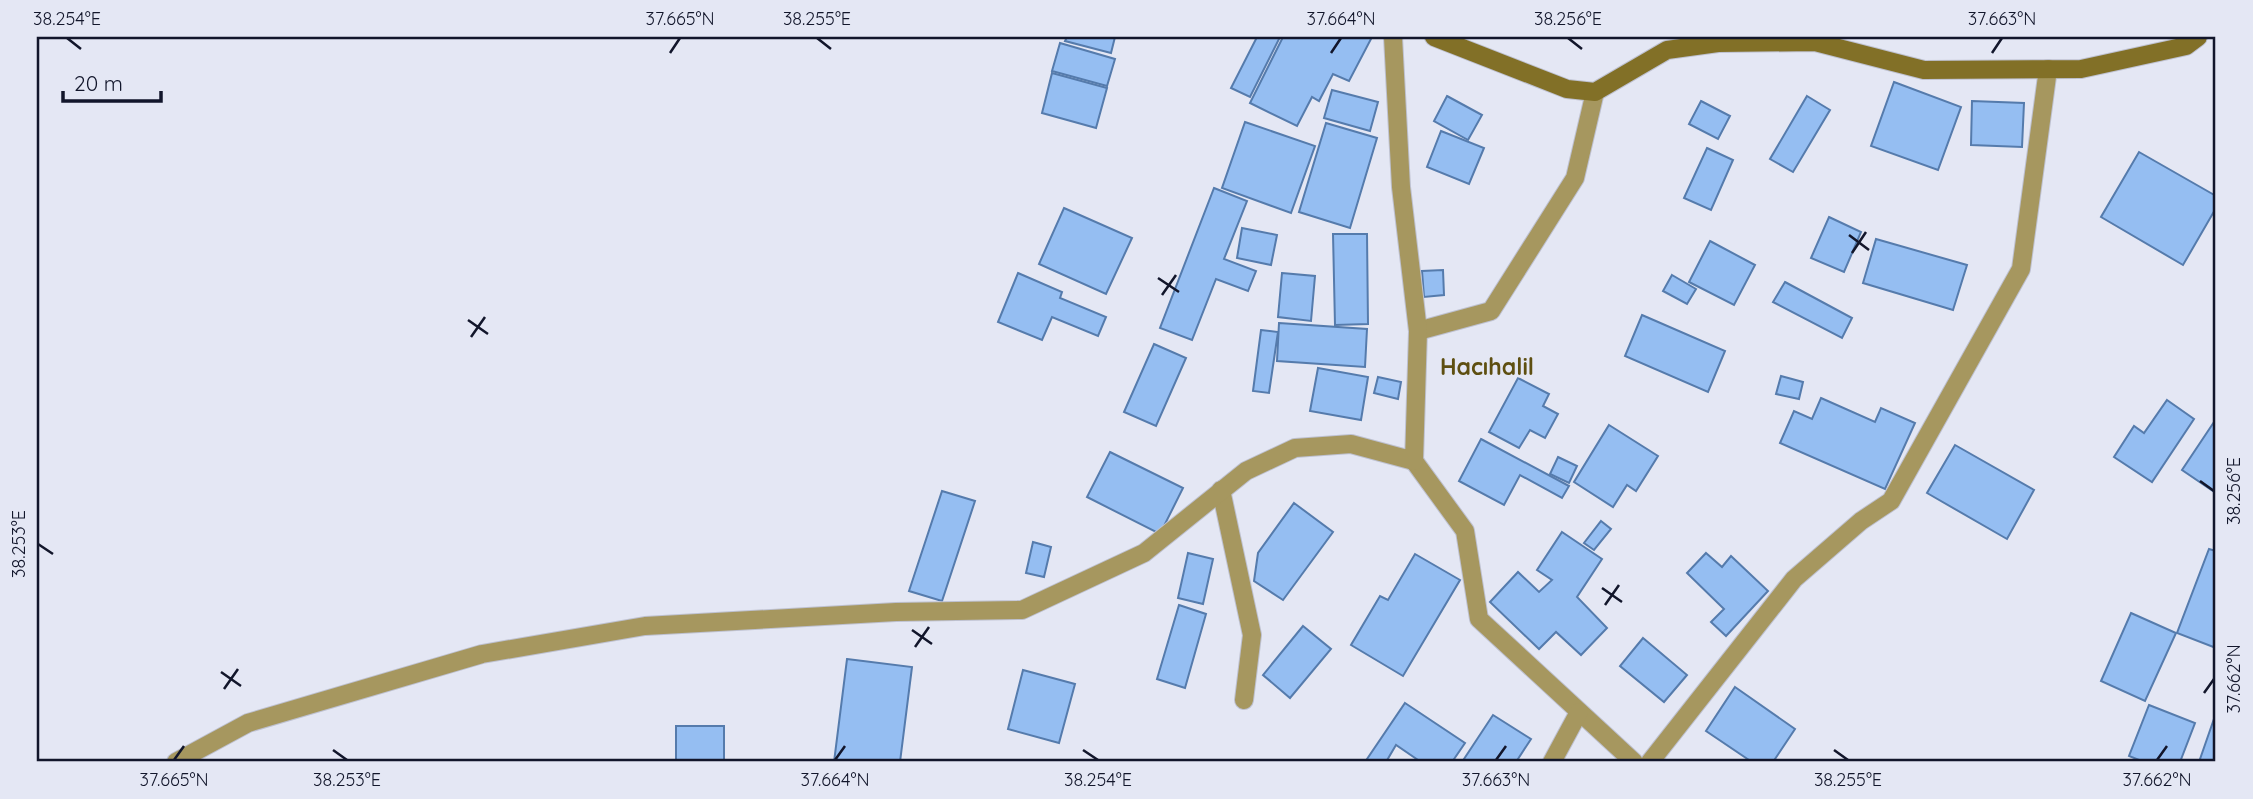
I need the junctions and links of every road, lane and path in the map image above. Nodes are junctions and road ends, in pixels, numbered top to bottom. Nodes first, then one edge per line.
1 (1393, 37) edge
2 (1434, 37) edge
3 (2197, 37) edge
4 (2048, 69) junction
5 (1595, 92) junction
6 (1418, 331) junction
7 (1414, 461) junction
8 (1221, 490) junction
9 (1244, 699) dead end
10 (1580, 712) junction
11 (176, 762) edge
12 (1552, 762) edge
13 (1634, 762) edge
14 (1650, 762) edge

1 - 6 street
2 - 5 street
3 - 4 street
4 - 5 street
4 - 14 street
5 - 6 street
6 - 7 street
7 - 8 street
7 - 10 street
8 - 9 street
8 - 11 street
10 - 12 street
10 - 13 street

